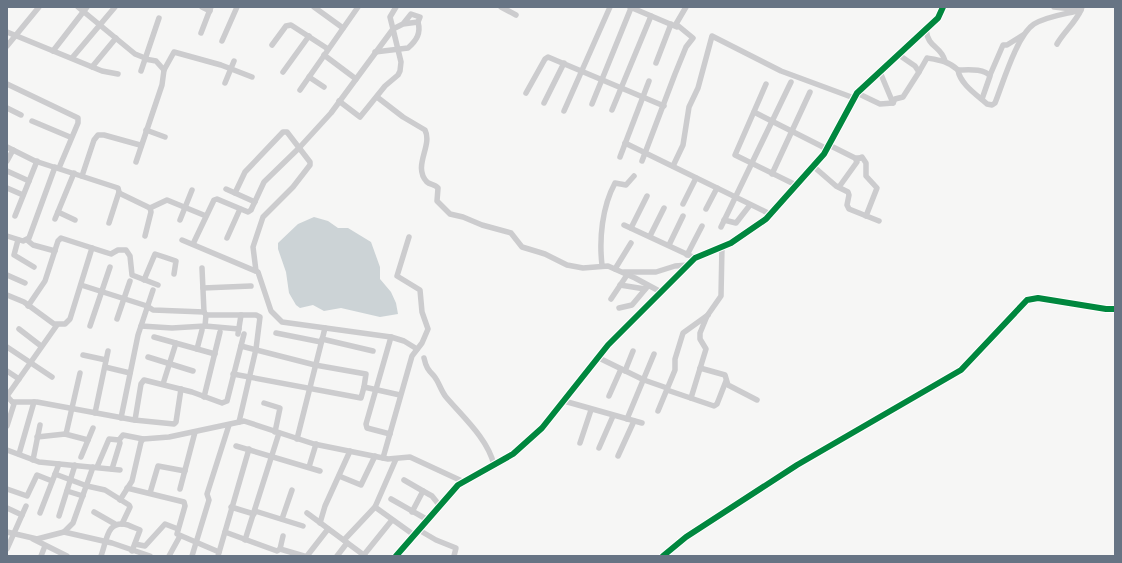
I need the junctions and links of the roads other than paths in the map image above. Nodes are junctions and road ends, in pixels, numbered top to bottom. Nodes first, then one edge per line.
1 (38, 7) edge
2 (78, 7) edge
3 (87, 7) edge
4 (115, 7) edge
5 (202, 7) edge
6 (237, 7) edge
7 (314, 7) edge
8 (358, 7) edge
9 (396, 7) edge
10 (501, 7) edge
11 (610, 7) edge
12 (630, 7) edge
13 (686, 7) edge
14 (943, 7) edge
15 (1054, 7) edge
16 (211, 9) edge
17 (510, 9) edge
18 (1081, 9) edge
19 (83, 12) junction
20 (516, 15) dead end
21 (651, 16) junction
22 (159, 18) dead end
23 (418, 22) junction
24 (404, 24) junction
25 (671, 24) junction
26 (99, 25) junction
27 (343, 28) junction
28 (393, 29) junction
29 (926, 29) junction
30 (686, 31) junction
31 (7, 32) edge
32 (201, 33) dead end
33 (1024, 34) junction
34 (15, 36) junction
35 (308, 36) junction
36 (116, 38) junction
37 (222, 41) dead end
38 (1057, 44) dead end
39 (7, 46) edge
40 (272, 46) dead end
41 (328, 49) junction
42 (398, 49) junction
43 (53, 51) junction
44 (376, 52) junction
45 (324, 55) junction
46 (899, 55) junction
47 (72, 58) junction
48 (145, 58) junction
49 (234, 61) dead end
50 (945, 61) junction
51 (564, 63) junction
52 (656, 63) dead end
53 (92, 67) junction
54 (231, 68) junction
55 (164, 70) junction
56 (958, 70) junction
57 (141, 71) dead end
58 (581, 71) junction
59 (283, 72) dead end
60 (880, 72) junction
61 (919, 72) junction
62 (118, 74) dead end
63 (990, 75) junction
64 (252, 77) dead end
65 (309, 77) junction
66 (356, 79) junction
67 (602, 80) junction
68 (649, 81) dead end
69 (791, 82) dead end
70 (225, 83) dead end
71 (7, 84) edge
72 (766, 84) dead end
73 (324, 87) dead end
74 (621, 89) junction
75 (300, 90) dead end
76 (810, 92) dead end
77 (526, 93) dead end
78 (856, 96) junction
79 (377, 97) junction
80 (643, 97) junction
81 (982, 99) junction
82 (340, 101) junction
83 (544, 103) dead end
84 (893, 103) junction
85 (592, 104) dead end
86 (664, 106) junction
87 (7, 108) edge
88 (612, 110) dead end
89 (564, 111) dead end
90 (754, 112) junction
91 (21, 115) dead end
92 (32, 121) dead end
93 (772, 122) junction
94 (146, 130) junction
95 (791, 130) junction
96 (70, 137) junction
97 (165, 137) dead end
98 (626, 143) junction
99 (140, 145) junction
100 (7, 147) edge
101 (828, 147) junction
102 (299, 148) junction
103 (13, 150) junction
104 (646, 152) junction
105 (620, 157) dead end
106 (860, 158) junction
107 (7, 161) edge
108 (37, 161) junction
109 (136, 162) dead end
110 (642, 162) dead end
111 (752, 164) junction
112 (673, 166) junction
113 (813, 166) junction
114 (57, 168) junction
115 (7, 171) edge
116 (74, 173) junction
117 (772, 174) junction
118 (82, 176) junction
119 (634, 176) dead end
120 (696, 178) junction
121 (29, 181) junction
122 (796, 185) junction
123 (839, 187) junction
124 (7, 188) edge
125 (717, 188) junction
126 (192, 190) dead end
127 (226, 190) dead end
128 (119, 193) junction
129 (235, 193) junction
130 (23, 195) junction
131 (647, 196) dead end
132 (736, 198) junction
133 (255, 202) junction
134 (683, 204) dead end
135 (750, 205) junction
136 (150, 208) junction
137 (185, 208) junction
138 (240, 208) junction
139 (664, 208) dead end
140 (706, 209) dead end
141 (58, 212) junction
142 (770, 214) junction
143 (15, 216) dead end
144 (206, 216) junction
145 (683, 216) dead end
146 (866, 216) junction
147 (55, 219) dead end
148 (75, 220) dead end
149 (180, 220) dead end
150 (724, 220) junction
151 (879, 221) dead end
152 (109, 223) dead end
153 (624, 225) dead end
154 (702, 226) dead end
155 (721, 227) dead end
156 (631, 228) junction
157 (7, 236) edge
158 (144, 236) dead end
159 (650, 236) junction
160 (409, 237) dead end
161 (227, 238) dead end
162 (18, 240) junction
163 (27, 240) junction
164 (182, 240) dead end
165 (631, 243) dead end
166 (193, 244) junction
167 (669, 245) junction
168 (722, 246) junction
169 (92, 248) junction
170 (55, 251) junction
171 (687, 255) junction
172 (695, 258) junction
173 (688, 264) junction
174 (602, 265) junction
175 (110, 266) dead end
176 (34, 267) dead end
177 (202, 268) dead end
178 (618, 270) junction
179 (256, 271) junction
180 (174, 274) dead end
181 (627, 274) junction
182 (7, 275) edge
183 (144, 280) junction
184 (130, 281) dead end
185 (25, 283) dead end
186 (81, 285) junction
187 (158, 285) dead end
188 (620, 285) junction
189 (251, 286) dead end
190 (646, 287) junction
191 (203, 288) junction
192 (101, 290) junction
193 (153, 290) dead end
194 (661, 292) junction
195 (8, 297) edge
196 (611, 298) dead end
197 (124, 299) junction
198 (28, 306) junction
199 (147, 306) junction
200 (619, 308) dead end
201 (1115, 309) edge
202 (205, 314) junction
203 (241, 315) junction
204 (708, 315) junction
205 (117, 319) dead end
206 (57, 325) junction
207 (90, 326) dead end
208 (140, 326) junction
209 (203, 328) junction
210 (325, 328) junction
211 (18, 329) dead end
212 (220, 332) dead end
213 (240, 332) junction
214 (276, 333) dead end
215 (154, 337) dead end
216 (391, 337) junction
217 (322, 341) junction
218 (176, 343) junction
219 (41, 346) junction
220 (241, 346) junction
221 (7, 347) edge
222 (197, 349) junction
223 (417, 349) junction
224 (256, 350) junction
225 (108, 351) dead end
226 (373, 351) dead end
227 (633, 351) dead end
228 (215, 354) junction
229 (654, 354) dead end
230 (83, 355) dead end
231 (148, 357) dead end
232 (424, 358) dead end
233 (599, 358) junction
234 (106, 360) junction
235 (30, 362) junction
236 (169, 364) junction
237 (315, 365) junction
238 (105, 367) junction
239 (700, 368) junction
240 (623, 370) junction
241 (7, 371) edge
242 (193, 371) dead end
243 (80, 373) dead end
244 (130, 373) junction
245 (233, 374) junction
246 (52, 376) dead end
247 (248, 376) junction
248 (19, 379) junction
249 (644, 380) junction
250 (726, 381) junction
251 (163, 384) junction
252 (364, 387) junction
253 (310, 388) junction
254 (181, 389) junction
255 (667, 389) junction
256 (377, 390) junction
257 (400, 395) junction
258 (7, 396) edge
259 (204, 396) junction
260 (609, 396) dead end
261 (691, 398) junction
262 (757, 400) dead end
263 (564, 401) junction
264 (13, 402) junction
265 (34, 402) junction
266 (264, 403) dead end
267 (72, 408) junction
268 (591, 410) junction
269 (658, 411) dead end
270 (95, 413) junction
271 (613, 416) junction
272 (121, 418) junction
273 (627, 419) junction
274 (135, 420) junction
275 (634, 421) junction
276 (8, 422) edge
277 (239, 422) junction
278 (642, 423) dead end
279 (40, 425) dead end
280 (229, 425) junction
281 (93, 428) dead end
282 (196, 432) junction
283 (277, 433) junction
284 (66, 434) junction
285 (390, 434) junction
286 (37, 437) junction
287 (143, 439) junction
288 (297, 439) junction
289 (88, 440) junction
290 (119, 440) junction
291 (580, 443) dead end
292 (316, 444) junction
293 (236, 446) dead end
294 (599, 448) dead end
295 (249, 449) junction
296 (350, 451) junction
297 (8, 452) edge
298 (19, 454) junction
299 (273, 456) junction
300 (375, 456) junction
301 (618, 456) dead end
302 (81, 457) dead end
303 (383, 458) junction
304 (396, 459) junction
305 (33, 460) junction
306 (59, 464) junction
307 (75, 465) junction
308 (494, 465) junction
309 (95, 467) junction
310 (309, 467) junction
311 (112, 469) junction
312 (120, 470) dead end
313 (185, 471) junction
314 (320, 471) dead end
315 (55, 474) junction
316 (339, 476) junction
317 (70, 480) junction
318 (404, 480) dead end
319 (52, 481) junction
320 (464, 482) junction
321 (87, 486) junction
322 (128, 488) junction
323 (7, 489) edge
324 (180, 489) dead end
325 (292, 490) dead end
326 (67, 491) junction
327 (423, 491) junction
328 (150, 493) junction
329 (83, 496) junction
330 (391, 499) dead end
331 (120, 500) junction
332 (26, 506) dead end
333 (440, 506) junction
334 (231, 507) junction
335 (375, 507) junction
336 (7, 508) edge
337 (94, 512) dead end
338 (255, 512) junction
339 (412, 512) junction
340 (40, 513) dead end
341 (307, 514) dead end
342 (22, 515) junction
343 (59, 516) dead end
344 (282, 519) junction
345 (392, 520) junction
346 (428, 520) junction
347 (320, 523) junction
348 (119, 524) junction
349 (303, 526) dead end
350 (178, 529) junction
351 (328, 529) junction
352 (419, 530) junction
353 (7, 532) edge
354 (64, 532) junction
355 (224, 532) junction
356 (14, 534) junction
357 (414, 535) junction
358 (180, 536) junction
359 (283, 536) dead end
360 (33, 539) junction
361 (245, 540) junction
362 (345, 541) junction
363 (106, 543) junction
364 (196, 543) junction
365 (135, 544) junction
366 (45, 546) junction
367 (7, 549) edge
368 (280, 549) junction
369 (132, 551) junction
370 (219, 554) edge
371 (41, 556) edge
372 (67, 556) edge
373 (101, 556) edge
374 (150, 556) edge
375 (169, 556) edge
376 (192, 556) edge
377 (306, 556) edge
378 (336, 556) edge
379 (364, 556) edge
380 (396, 556) edge
381 (454, 556) edge
382 (663, 556) edge

1 - 34 street
2 - 19 street
3 - 19 street
4 - 26 street
5 - 16 street
6 - 37 street
7 - 27 street
8 - 27 street
9 - 28 street
10 - 17 street
11 - 58 street
12 - 21 street
12 - 67 street
13 - 30 street
14 - 29 street
15 - 18 street
16 - 32 street
17 - 20 street
18 - 33 street
18 - 38 street
19 - 26 street
19 - 43 street
21 - 25 street
21 - 74 street
22 - 48 street
23 - 24 street
23 - 24 street
23 - 42 street
24 - 28 street
25 - 30 street
25 - 52 street
26 - 36 street
26 - 47 street
27 - 41 street
28 - 42 street
28 - 44 street
29 - 46 street
29 - 50 street
30 - 86 street
31 - 34 street
33 - 63 street
33 - 81 street
34 - 39 street
34 - 43 street
35 - 40 street
35 - 41 street
35 - 59 street
36 - 48 street
36 - 53 street
41 - 45 street
42 - 44 street
42 - 79 street
43 - 47 street
44 - 66 street
45 - 65 street
45 - 66 street
46 - 60 street
46 - 61 street
47 - 53 street
48 - 55 street
48 - 57 street
49 - 54 street
50 - 56 street
50 - 61 street
51 - 58 street
51 - 77 street
51 - 83 street
53 - 62 street
54 - 55 street
54 - 64 street
54 - 70 street
55 - 94 street
56 - 63 street
56 - 81 street
58 - 67 street
58 - 89 street
60 - 78 street
60 - 84 street
61 - 84 street
63 - 81 street
65 - 73 street
65 - 75 street
66 - 82 street
67 - 74 street
67 - 85 street
68 - 80 street
69 - 93 street
71 - 96 street
72 - 90 street
74 - 80 street
74 - 88 street
76 - 95 street
78 - 84 street
78 - 101 street
78 - 112 street
79 - 82 street
79 - 174 street
80 - 86 street
80 - 98 street
82 - 102 street
86 - 104 street
87 - 91 street
90 - 93 street
90 - 111 street
92 - 96 street
93 - 95 street
93 - 111 street
94 - 97 street
94 - 99 street
95 - 101 street
95 - 117 street
96 - 114 street
98 - 104 street
98 - 105 street
99 - 109 street
99 - 118 street
100 - 103 street
101 - 106 street
101 - 113 street
102 - 129 street
102 - 133 street
102 - 179 street
103 - 107 street
103 - 108 street
104 - 110 street
104 - 112 street
106 - 123 street
106 - 146 street
108 - 114 street
108 - 121 street
111 - 117 street
111 - 132 street
112 - 120 street
113 - 122 street
113 - 123 street
114 - 116 street
114 - 163 street
115 - 121 street
116 - 118 street
116 - 141 street
117 - 122 street
118 - 128 street
119 - 174 street
120 - 125 street
120 - 134 street
121 - 130 street
122 - 142 street
123 - 146 street
124 - 130 street
125 - 132 street
125 - 140 street
126 - 137 street
127 - 129 street
128 - 136 street
128 - 152 street
129 - 133 street
130 - 143 street
131 - 156 street
132 - 135 street
132 - 150 street
133 - 138 street
135 - 142 street
135 - 150 street
136 - 137 street
136 - 158 street
137 - 144 street
137 - 149 street
138 - 144 street
138 - 161 street
139 - 159 street
141 - 147 street
141 - 148 street
142 - 168 street
144 - 166 street
145 - 167 street
146 - 151 street
150 - 155 street
153 - 156 street
154 - 171 street
156 - 159 street
157 - 162 street
159 - 167 street
160 - 223 street
162 - 163 street
162 - 176 street
163 - 170 street
164 - 166 street
165 - 178 street
166 - 179 street
167 - 171 street
168 - 172 street
168 - 204 street
169 - 170 street
169 - 183 street
169 - 186 street
170 - 198 street
171 - 172 street
172 - 173 street
173 - 178 street
173 - 194 street
174 - 178 street
175 - 192 street
177 - 191 street
178 - 181 street
179 - 210 street
180 - 183 street
181 - 188 street
181 - 190 street
182 - 185 street
183 - 187 street
184 - 197 street
186 - 192 street
186 - 206 street
188 - 190 street
188 - 196 street
189 - 191 street
190 - 194 street
190 - 200 street
191 - 202 street
192 - 197 street
192 - 207 street
193 - 199 street
194 - 233 street
195 - 198 street
197 - 199 street
197 - 205 street
198 - 206 street
199 - 202 street
199 - 208 street
201 - 382 street
202 - 203 street
202 - 209 street
203 - 213 street
203 - 224 street
204 - 239 street
204 - 255 street
206 - 219 street
208 - 209 street
208 - 244 street
209 - 213 street
209 - 222 street
210 - 216 street
210 - 217 street
211 - 219 street
212 - 228 street
213 - 220 street
214 - 217 street
215 - 218 street
216 - 223 street
216 - 256 street
217 - 226 street
217 - 237 street
218 - 222 street
218 - 236 street
219 - 235 street
220 - 224 street
220 - 245 street
221 - 235 street
222 - 228 street
223 - 257 street
224 - 237 street
224 - 247 street
225 - 234 street
227 - 240 street
228 - 259 street
229 - 249 street
230 - 234 street
231 - 236 street
232 - 308 street
233 - 240 street
233 - 263 street
234 - 238 street
235 - 246 street
235 - 248 street
236 - 242 street
236 - 251 street
237 - 252 street
237 - 253 street
238 - 244 street
238 - 270 street
239 - 250 street
239 - 261 street
240 - 249 street
240 - 260 street
241 - 248 street
243 - 267 street
244 - 272 street
245 - 247 street
245 - 259 street
247 - 253 street
247 - 277 street
248 - 258 street
249 - 255 street
249 - 273 street
250 - 261 street
250 - 262 street
251 - 254 street
251 - 274 street
252 - 253 street
252 - 256 street
253 - 288 street
254 - 259 street
254 - 274 street
255 - 261 street
255 - 269 street
256 - 257 street
256 - 285 street
257 - 285 street
258 - 264 street
263 - 268 street
263 - 308 street
264 - 265 street
264 - 276 street
265 - 267 street
265 - 298 street
266 - 283 street
267 - 270 street
267 - 284 street
268 - 271 street
268 - 291 street
270 - 272 street
271 - 273 street
271 - 294 street
272 - 274 street
273 - 275 street
275 - 278 street
275 - 301 street
277 - 280 street
277 - 283 street
279 - 286 street
280 - 282 street
280 - 364 street
281 - 289 street
282 - 287 street
282 - 313 street
283 - 288 street
283 - 299 street
284 - 286 street
284 - 289 street
285 - 303 street
286 - 305 street
287 - 290 street
287 - 322 street
288 - 292 street
289 - 302 street
290 - 309 street
290 - 311 street
292 - 296 street
292 - 310 street
293 - 295 street
295 - 299 street
295 - 334 street
296 - 300 street
296 - 316 street
297 - 298 street
298 - 305 street
299 - 310 street
299 - 338 street
300 - 303 street
300 - 316 street
303 - 304 street
304 - 320 street
304 - 335 street
305 - 306 street
306 - 307 street
306 - 315 street
307 - 309 street
307 - 317 street
308 - 320 street
309 - 311 street
309 - 321 street
310 - 314 street
311 - 312 street
313 - 324 street
313 - 328 street
315 - 317 street
315 - 319 street
316 - 347 street
317 - 321 street
317 - 326 street
318 - 327 street
319 - 323 street
319 - 340 street
320 - 333 street
321 - 329 street
321 - 331 street
322 - 328 street
322 - 331 street
325 - 344 street
326 - 329 street
326 - 343 street
327 - 333 street
327 - 339 street
328 - 350 street
329 - 354 street
330 - 339 street
331 - 348 street
332 - 342 street
333 - 346 street
334 - 338 street
334 - 355 street
335 - 345 street
335 - 362 street
336 - 342 street
337 - 348 street
338 - 344 street
338 - 361 street
339 - 346 street
341 - 347 street
342 - 356 street
344 - 349 street
345 - 357 street
345 - 379 street
346 - 352 street
347 - 351 street
348 - 363 street
348 - 365 street
350 - 358 street
350 - 365 street
351 - 362 street
351 - 377 street
352 - 357 street
352 - 381 street
353 - 356 street
354 - 360 street
354 - 363 street
355 - 361 street
355 - 370 street
356 - 360 street
356 - 367 street
357 - 380 street
358 - 364 street
358 - 375 street
359 - 368 street
360 - 366 street
361 - 368 street
362 - 378 street
362 - 379 street
363 - 369 street
363 - 373 street
364 - 370 street
364 - 376 street
365 - 369 street
366 - 371 street
366 - 372 street
368 - 377 street
369 - 374 street

